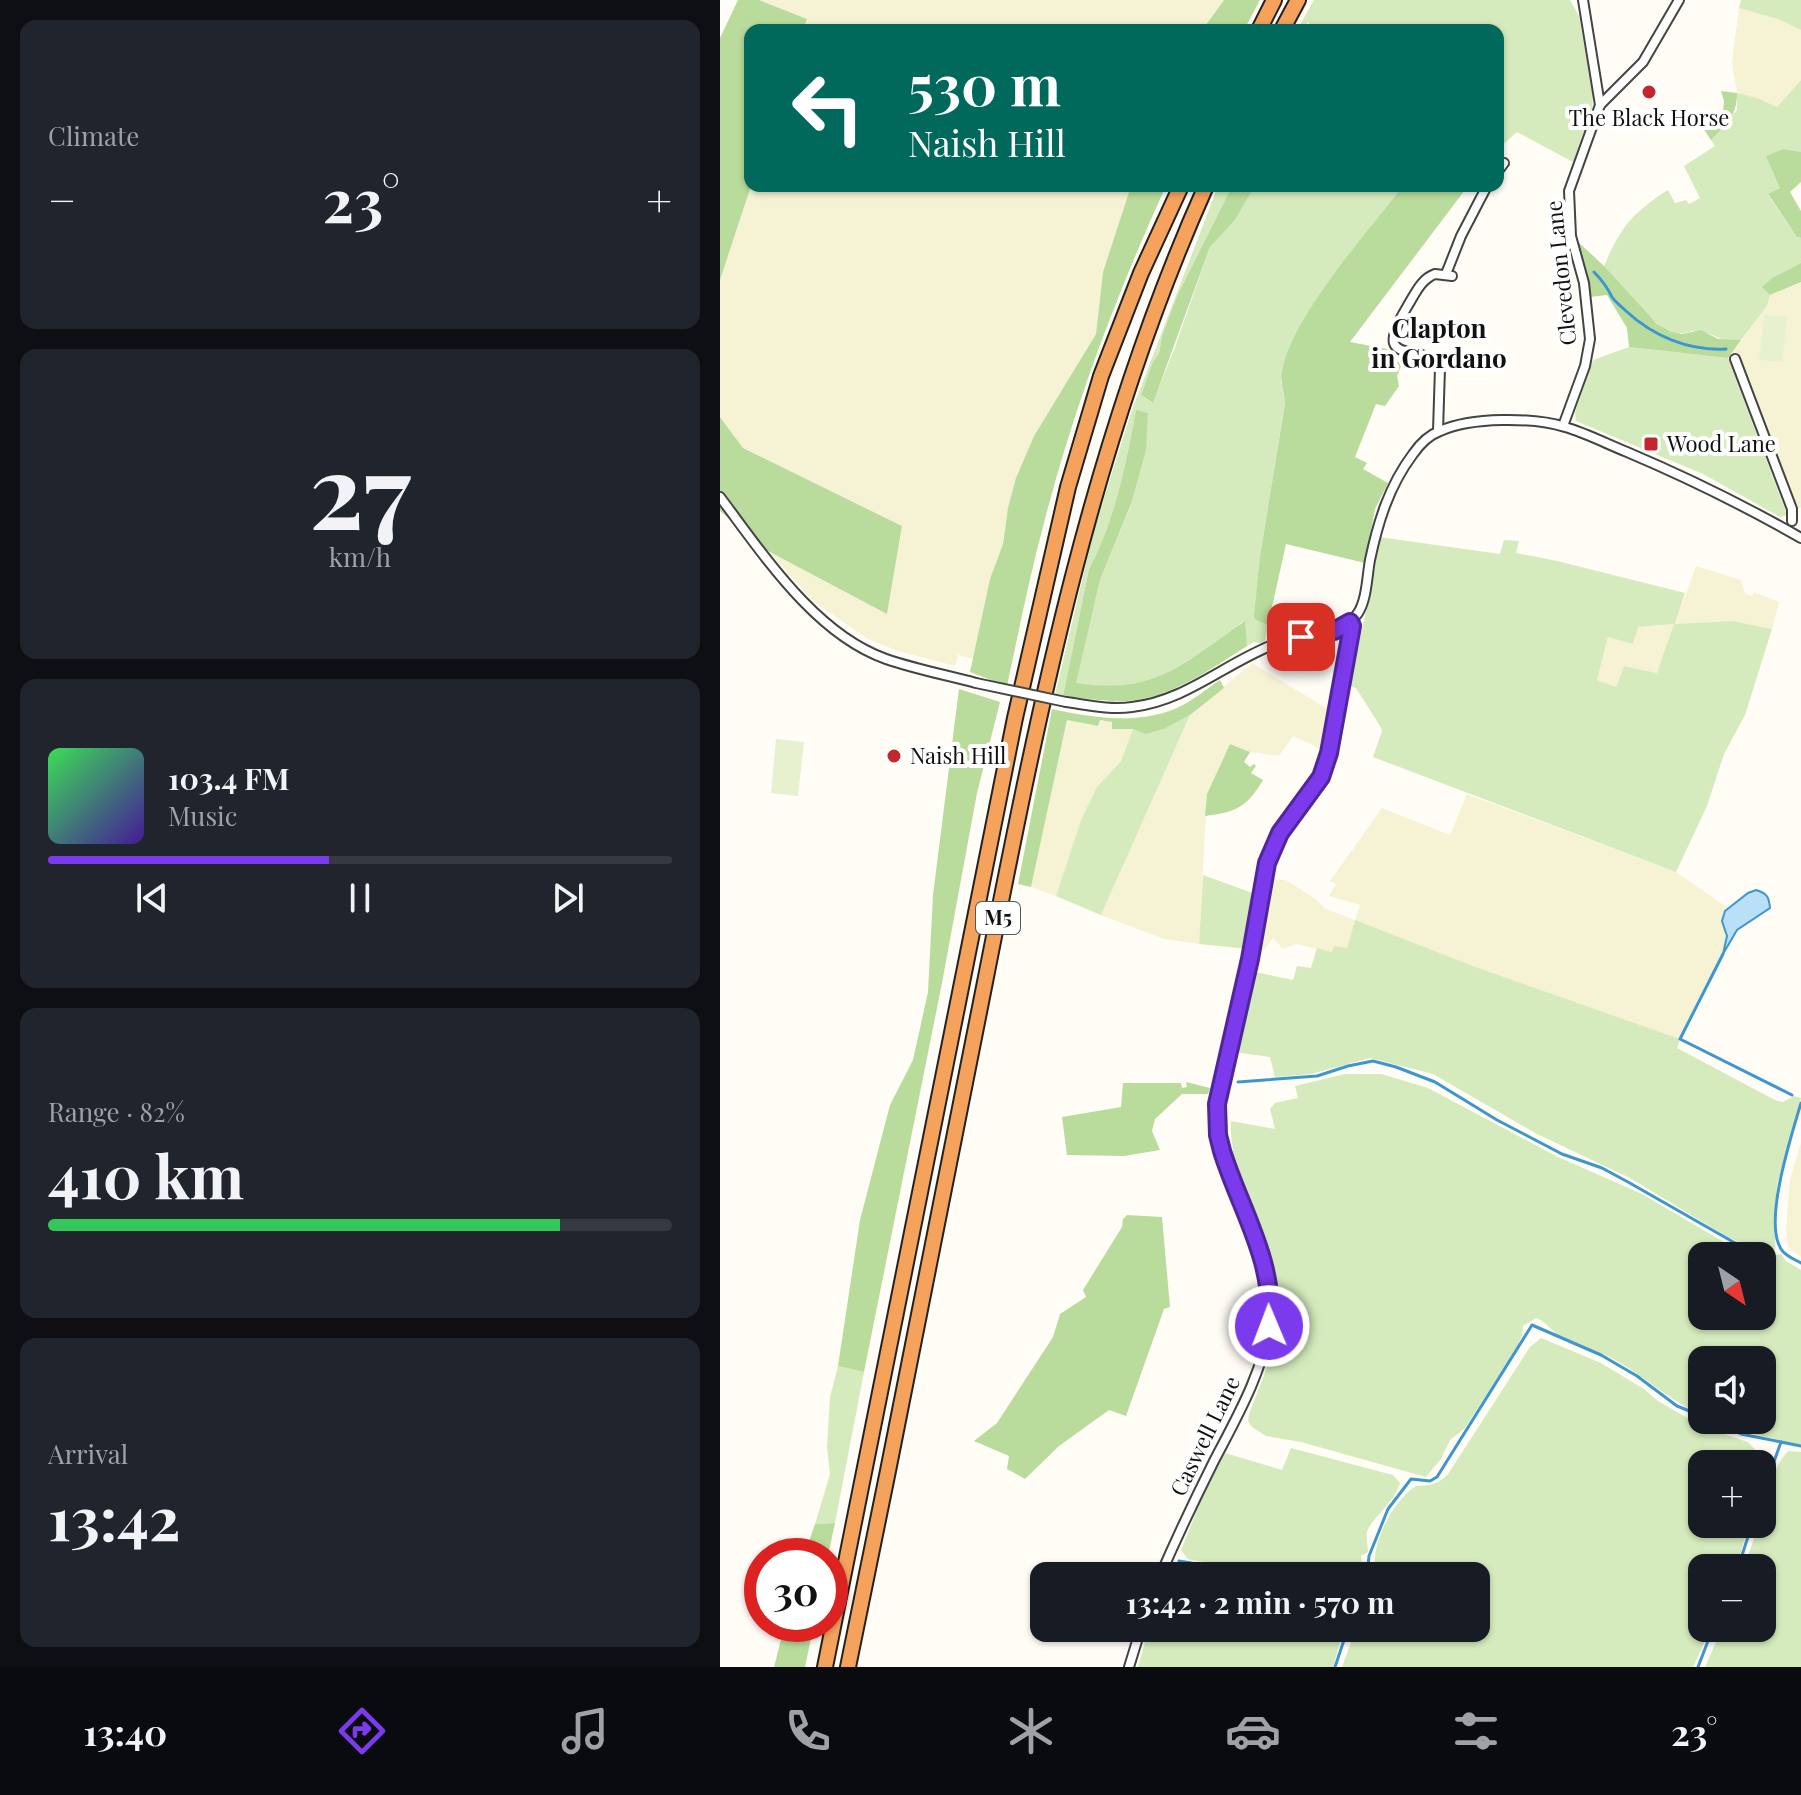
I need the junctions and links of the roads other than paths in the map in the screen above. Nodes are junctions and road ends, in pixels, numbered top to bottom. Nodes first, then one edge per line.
1 (1274, 0) edge
2 (1298, 0) edge
3 (1583, 0) edge
4 (1679, 0) edge
5 (1262, 24) edge
6 (1285, 24) edge
7 (1600, 105) junction
8 (1178, 192) edge
9 (1204, 192) edge
10 (1484, 192) edge
11 (1735, 359) dead end
12 (1563, 426) junction
13 (1438, 431) junction
14 (720, 497) edge
15 (1801, 514) edge
16 (1790, 526) junction
17 (1801, 538) edge
18 (1350, 622) junction
19 (1166, 1562) edge
20 (1137, 1642) edge
21 (825, 1667) edge
22 (848, 1667) edge
23 (1129, 1667) edge

1 - 5 highway
2 - 6 highway
3 - 7 street
4 - 7 street, Clevedon Lane
7 - 12 street, Clevedon Lane
8 - 21 highway, M5
9 - 22 highway, M5
10 - 13 street
11 - 16 street
12 - 13 street
12 - 16 street
13 - 18 street, Caswell Lane
14 - 18 street, bridge
15 - 16 street
16 - 17 street
18 - 19 street, Caswell Lane
20 - 23 street

